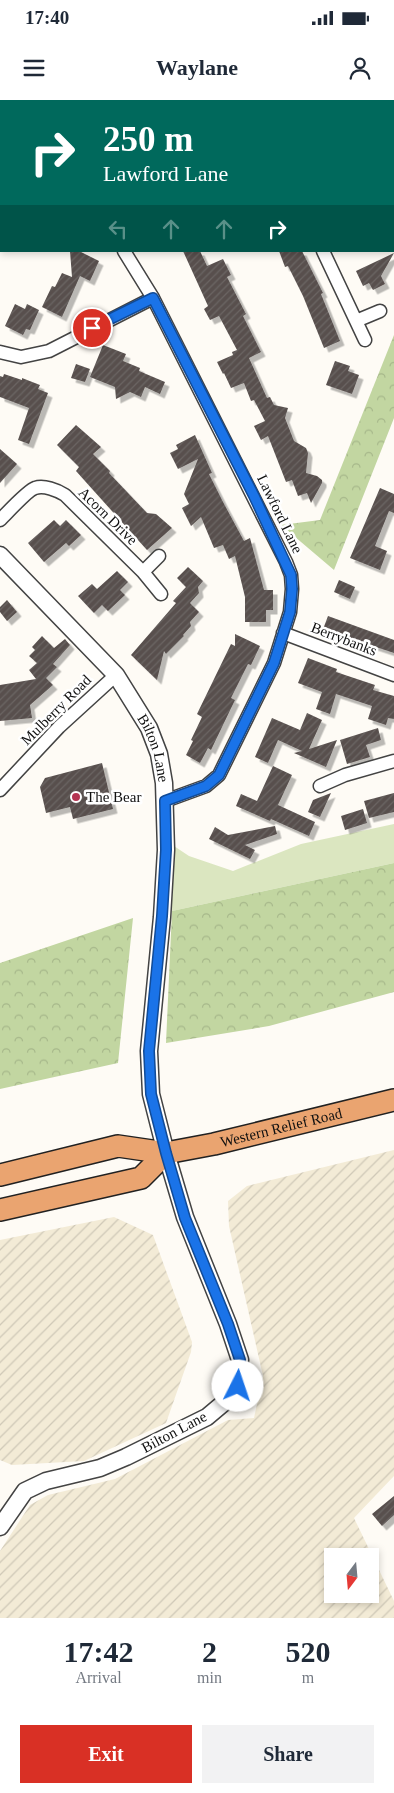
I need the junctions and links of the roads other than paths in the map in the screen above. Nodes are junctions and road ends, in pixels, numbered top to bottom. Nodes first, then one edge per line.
1 (125, 252) edge
2 (323, 252) edge
3 (153, 298) junction
4 (380, 311) dead end
5 (356, 321) junction
6 (364, 340) dead end
7 (0, 352) edge
8 (0, 520) edge
9 (0, 555) edge
10 (160, 556) dead end
11 (143, 572) junction
12 (161, 594) dead end
13 (283, 633) junction
14 (116, 674) junction
15 (394, 675) edge
16 (394, 761) edge
17 (320, 786) dead end
18 (0, 790) edge
19 (165, 801) junction
20 (394, 1100) edge
21 (166, 1153) junction
22 (0, 1175) edge
23 (0, 1210) edge
24 (0, 1527) edge

1 - 3 street, Lawford Lane
2 - 5 street
3 - 7 street
3 - 13 street, Lawford Lane
4 - 5 street
5 - 6 street
8 - 11 street, Acorn Drive
9 - 14 street, Bilton Lane
10 - 11 street
11 - 12 street, Acorn Drive
13 - 15 street, Berrybanks
13 - 19 street, Lawford Lane
14 - 18 street, Mulberry Road
14 - 19 street, Bilton Lane
16 - 17 street
19 - 21 street, Bilton Lane
20 - 21 highway, Western Relief Road
21 - 22 highway, Western Relief Road
21 - 23 highway
21 - 24 street, Bilton Lane

